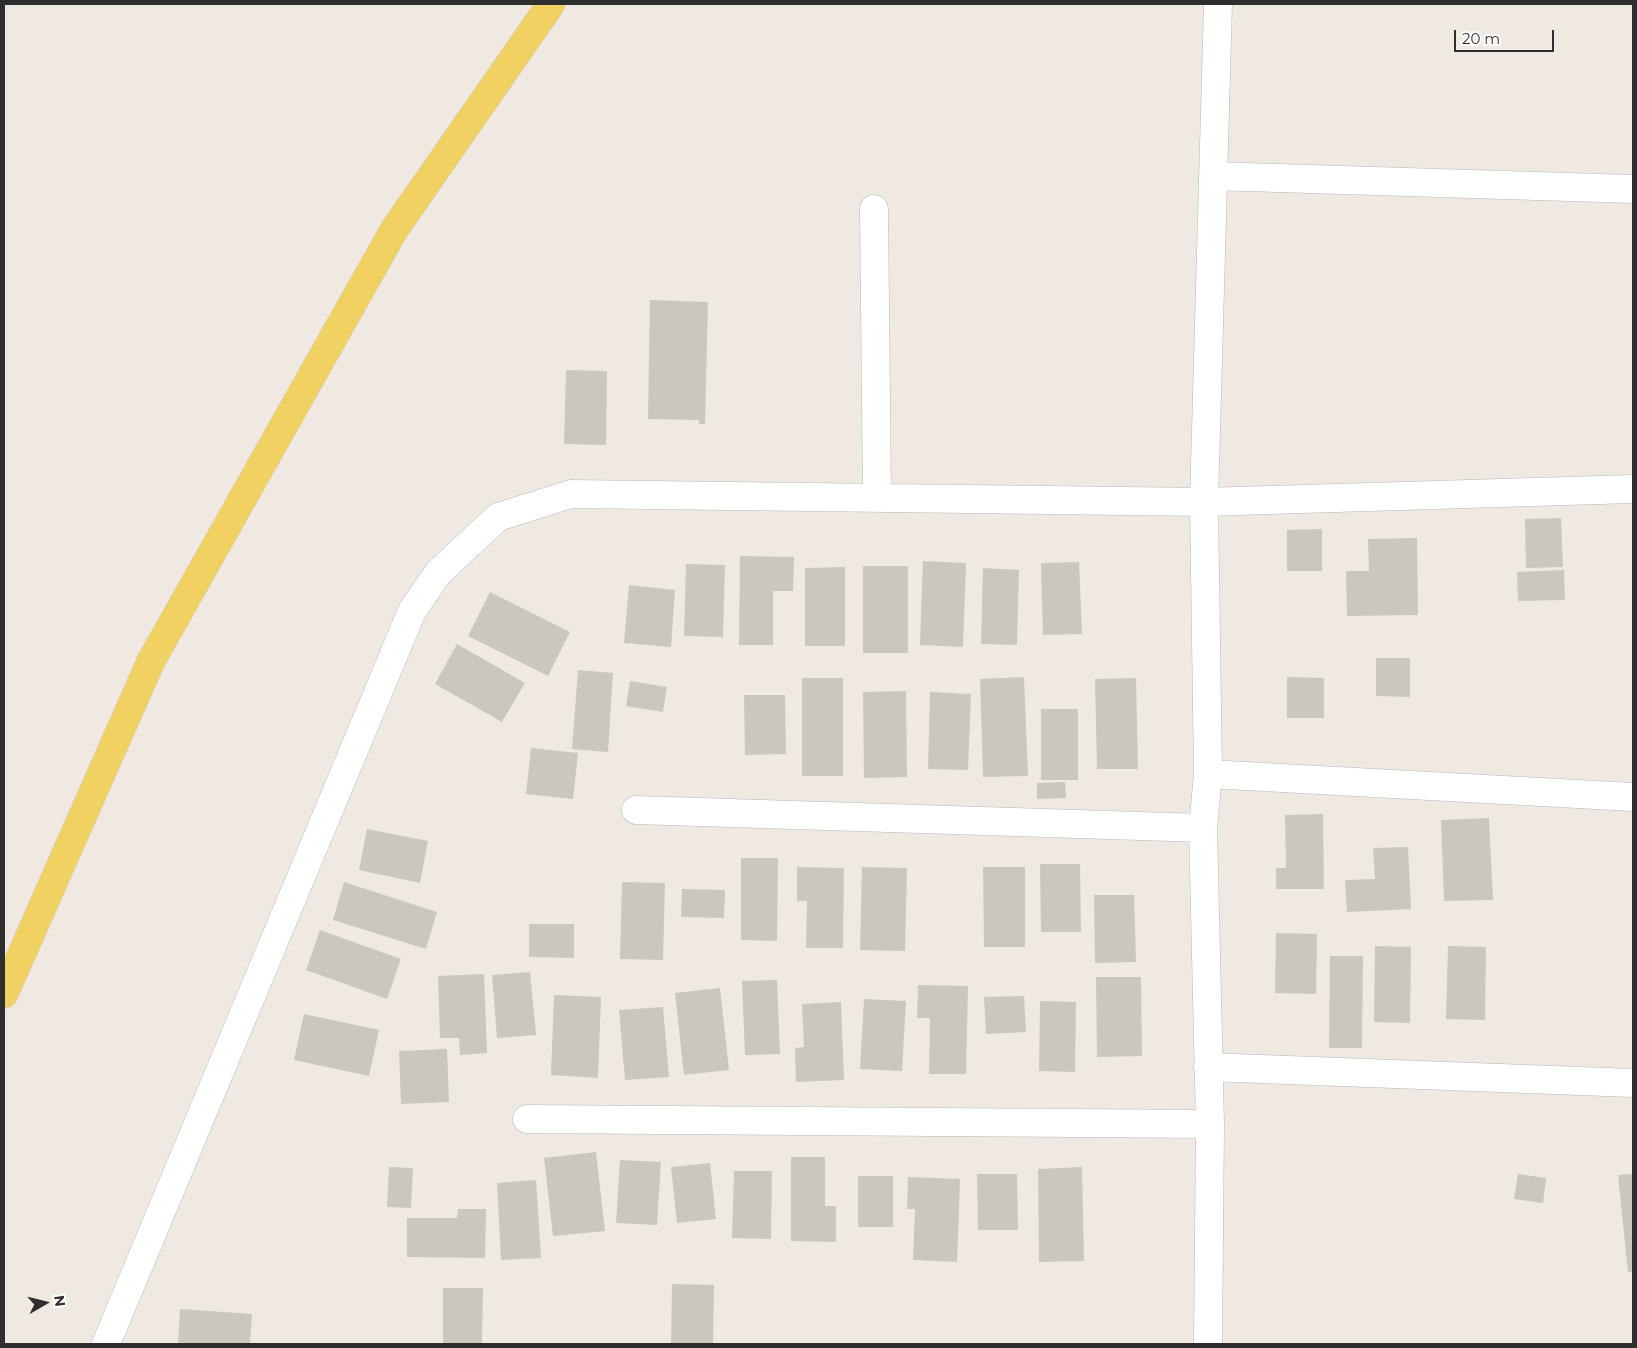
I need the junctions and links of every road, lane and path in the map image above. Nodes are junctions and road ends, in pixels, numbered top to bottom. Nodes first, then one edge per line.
1 (551, 4) edge
2 (1218, 4) edge
3 (1213, 176) junction
4 (1633, 189) edge
5 (874, 208) dead end
6 (1633, 489) edge
7 (877, 498) junction
8 (1204, 502) junction
9 (1208, 774) junction
10 (1633, 796) edge
11 (636, 810) dead end
12 (1203, 828) junction
13 (4, 994) edge
14 (1208, 1067) junction
15 (1633, 1083) edge
16 (527, 1119) dead end
17 (1210, 1124) junction
18 (106, 1344) edge
19 (1208, 1344) edge

1 - 13 main road
2 - 3 street
3 - 4 street
3 - 8 street
5 - 7 street
6 - 8 street
7 - 8 street
7 - 18 street
8 - 9 street
9 - 10 street
9 - 12 street
11 - 12 street
12 - 14 street
14 - 15 street
14 - 17 street
16 - 17 street
17 - 19 street

